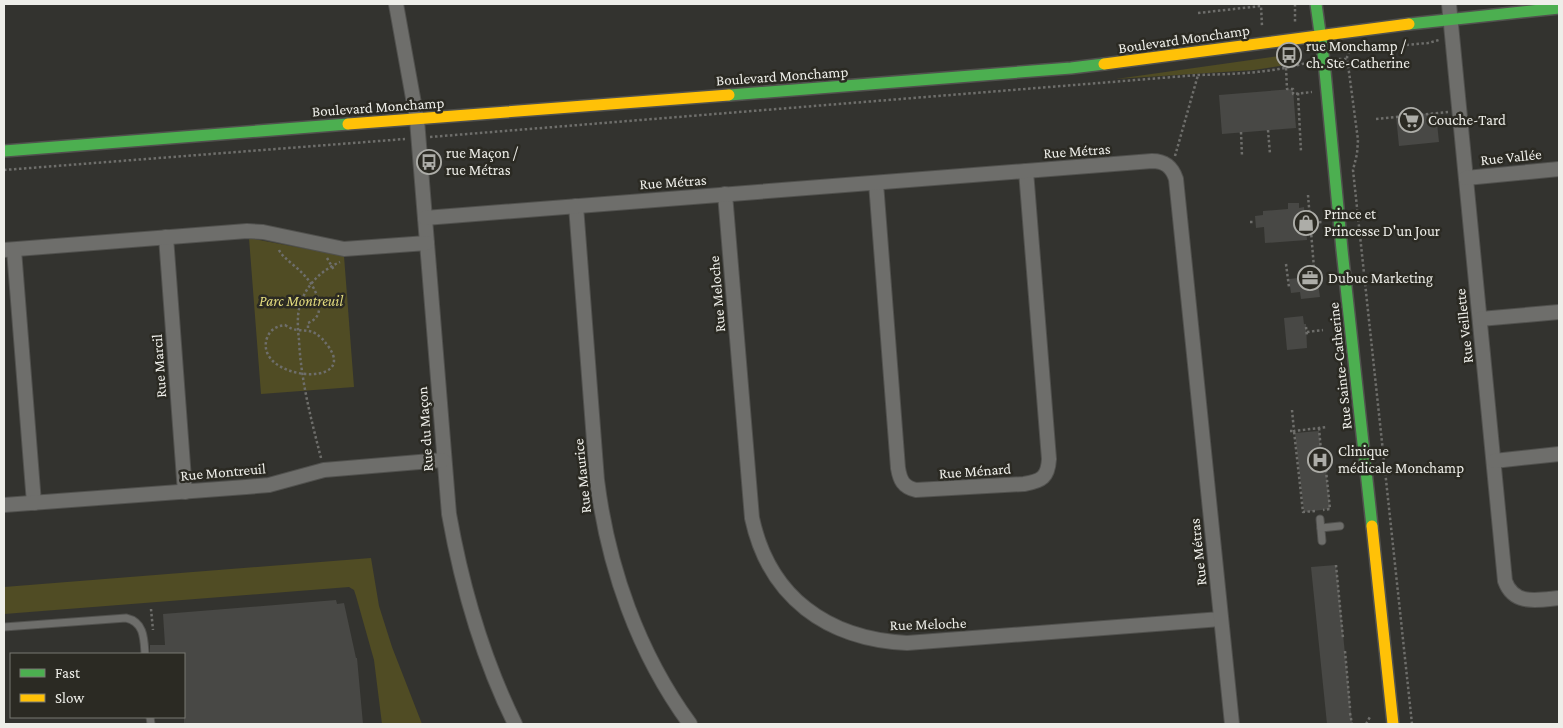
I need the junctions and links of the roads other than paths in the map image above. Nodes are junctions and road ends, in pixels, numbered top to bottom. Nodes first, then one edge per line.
1 (396, 4) edge
2 (1316, 4) edge
3 (1449, 4) edge
4 (1559, 8) edge
5 (1450, 20) junction
6 (1320, 35) junction
7 (417, 120) junction
8 (4, 152) edge
9 (1559, 169) edge
10 (1026, 171) junction
11 (1466, 178) junction
12 (876, 183) junction
13 (725, 194) junction
14 (576, 206) junction
15 (425, 218) junction
16 (166, 237) junction
17 (427, 243) junction
18 (9, 250) edge
19 (1559, 312) edge
20 (1480, 319) junction
21 (1559, 454) edge
22 (443, 460) junction
23 (1494, 461) junction
24 (185, 492) junction
25 (34, 503) junction
26 (4, 505) edge
27 (1320, 519) dead end
28 (1340, 526) dead end
29 (1321, 528) junction
30 (1322, 541) dead end
31 (1559, 598) edge
32 (1221, 619) junction
33 (4, 627) edge
34 (145, 653) edge
35 (515, 724) edge
36 (690, 724) edge
37 (1232, 724) edge
38 (1393, 724) edge

1 - 7 street, Rue du Maçon
2 - 6 street, Rue Sainte-Catherine
3 - 5 street, Rue Veillette
4 - 5 street, Boulevard Monchamp
5 - 6 street, Boulevard Monchamp
5 - 11 street, Rue Veillette
6 - 7 street, Boulevard Monchamp
6 - 38 street, Rue Sainte-Catherine
7 - 8 street, Boulevard Monchamp
7 - 15 street, Rue du Maçon
9 - 11 street, Rue Vallée
10 - 12 street, Rue Métras
10 - 12 street, Rue Ménard
10 - 32 street, Rue Métras
11 - 20 street, Rue Veillette
12 - 13 street, Rue Métras
13 - 14 street, Rue Métras
13 - 32 street, Rue Meloche
14 - 15 street, Rue Métras
14 - 36 street, Rue Maurice
15 - 17 street, Rue du Maçon
16 - 17 street
16 - 18 street
16 - 24 street, Rue Marcil
17 - 22 street, Rue du Maçon
18 - 25 street
19 - 20 street
20 - 23 street, Rue Veillette
21 - 23 street
22 - 24 street, Rue Montreuil
22 - 35 street, Rue du Maçon
23 - 31 street, Rue Veillette
24 - 25 street, Rue Montreuil
25 - 26 street, Rue Montreuil
27 - 29 lane
28 - 29 lane
29 - 30 lane
32 - 37 street, Rue Métras
33 - 34 lane

